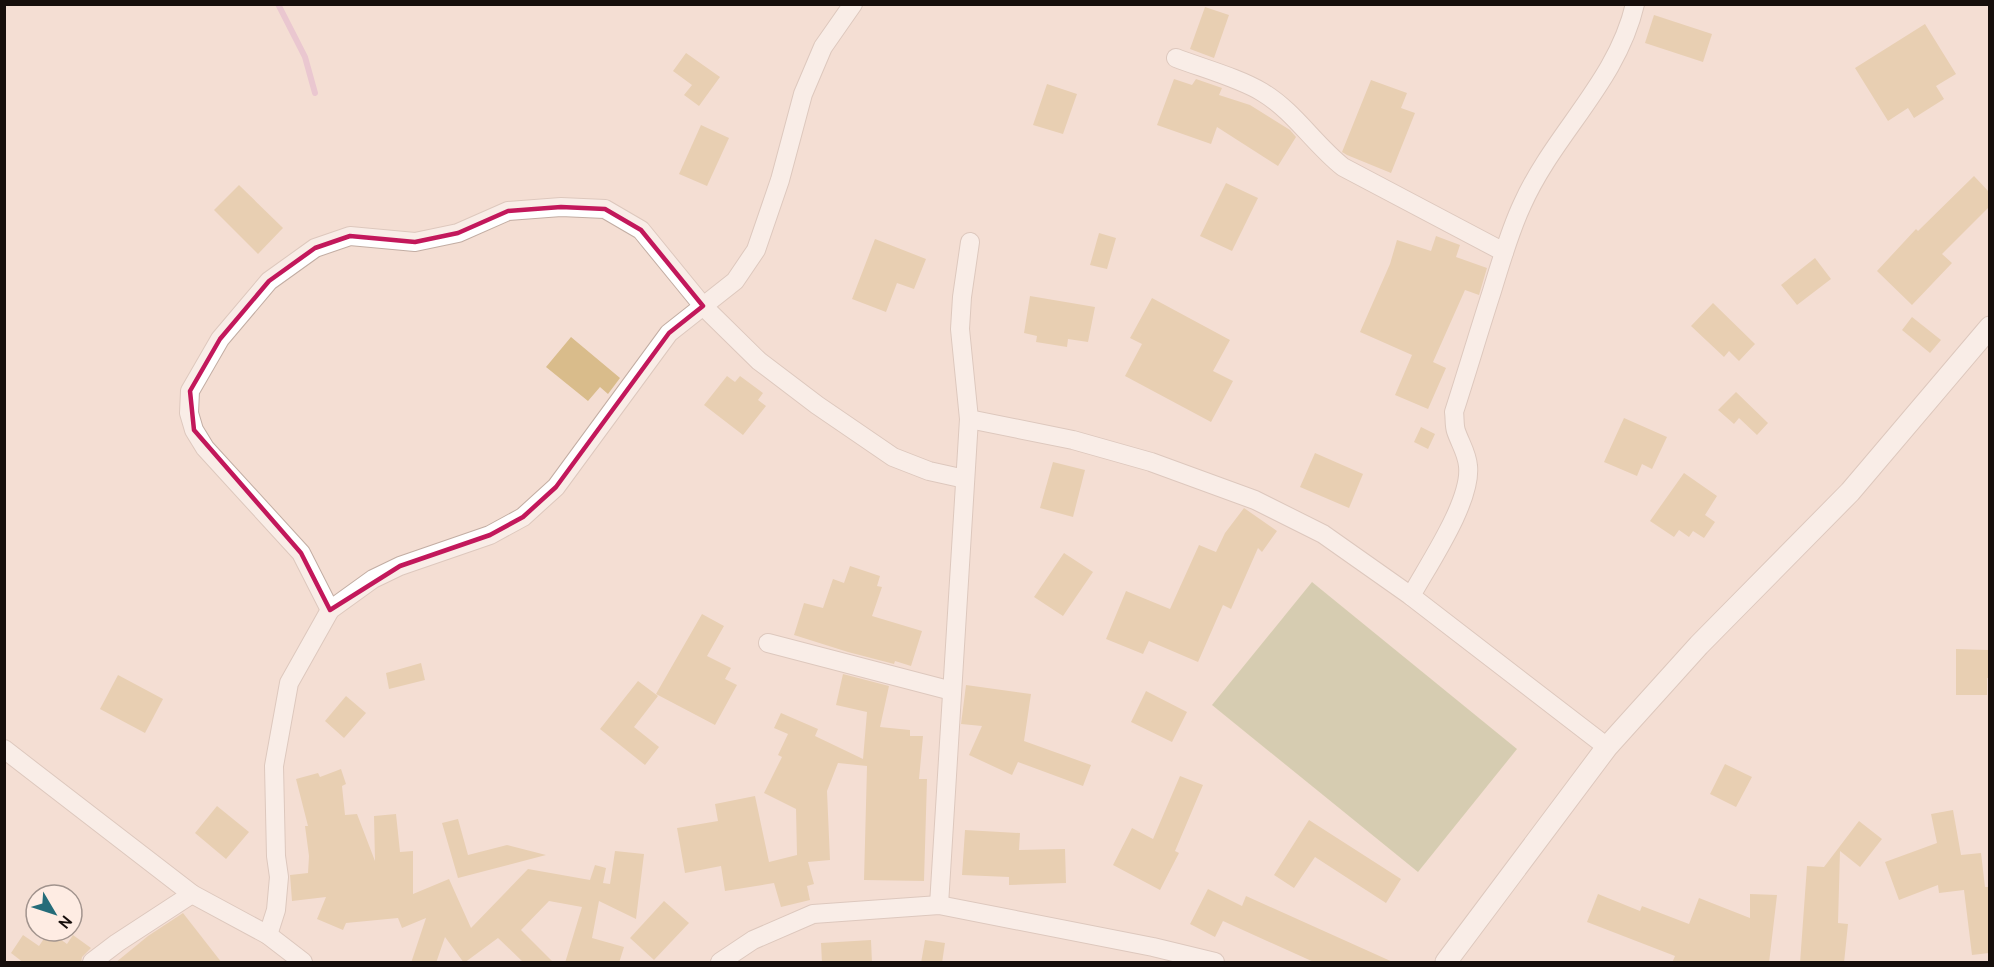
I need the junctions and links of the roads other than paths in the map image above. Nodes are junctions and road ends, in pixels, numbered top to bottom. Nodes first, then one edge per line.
1 (853, 4) edge
2 (1635, 4) edge
3 (1176, 58) dead end
4 (970, 242) dead end
5 (1504, 252) junction
6 (703, 306) junction
7 (1989, 327) edge
8 (969, 419) junction
9 (965, 479) junction
10 (1411, 596) junction
11 (330, 610) junction
12 (768, 643) dead end
13 (952, 691) junction
14 (1607, 747) junction
15 (4, 749) edge
16 (192, 894) junction
17 (939, 905) junction
18 (268, 935) junction
19 (92, 963) edge
20 (303, 963) edge
21 (720, 963) edge
22 (1215, 963) edge
23 (1446, 963) edge

1 - 6 street
2 - 5 street
3 - 5 street
4 - 8 street
5 - 10 street
6 - 9 street
6 - 11 street
6 - 11 street
7 - 14 street
8 - 9 street
8 - 10 street
9 - 13 street
10 - 14 street
11 - 18 street
12 - 13 street
13 - 17 street
14 - 23 street
15 - 16 street
16 - 18 street
16 - 19 street
17 - 21 street
17 - 22 street
18 - 20 street

